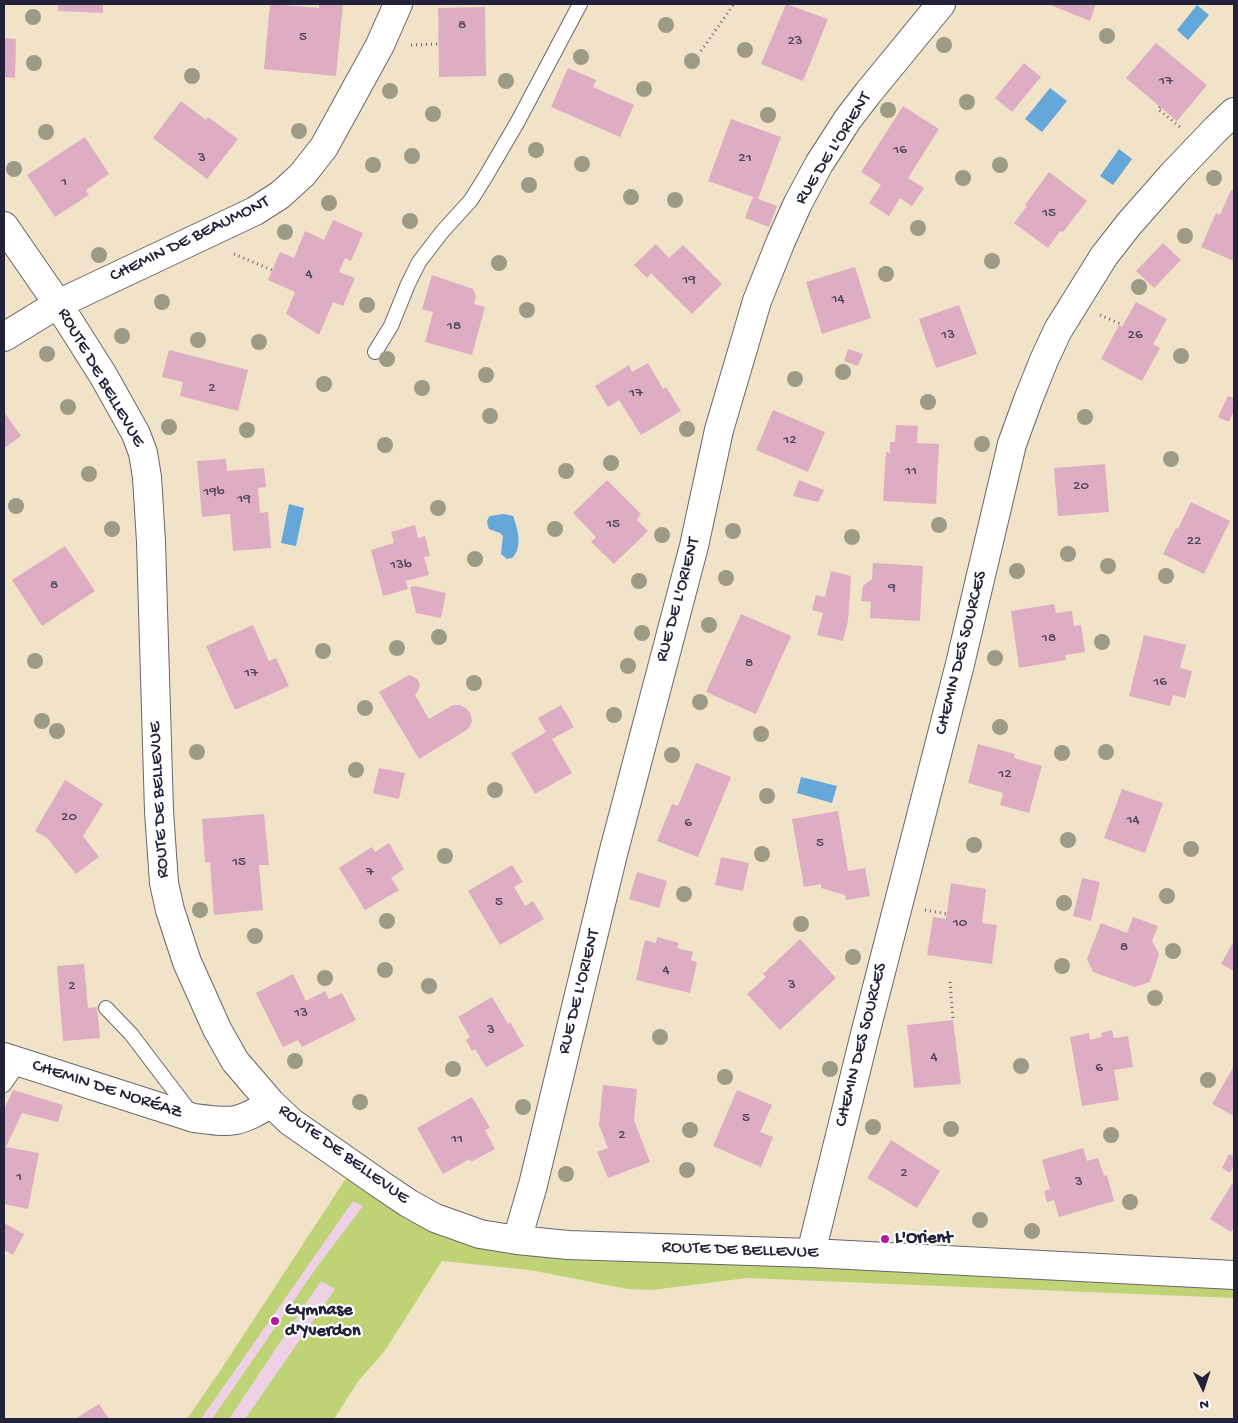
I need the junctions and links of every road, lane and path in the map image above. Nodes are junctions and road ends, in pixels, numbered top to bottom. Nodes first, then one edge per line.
1 (398, 4) edge
2 (580, 4) edge
3 (734, 4) edge
4 (941, 4) edge
5 (701, 51) dead end
6 (1160, 107) dead end
7 (1234, 112) edge
8 (1183, 130) dead end
9 (4, 226) edge
10 (58, 304) junction
11 (4, 337) edge
12 (375, 352) dead end
13 (950, 982) dead end
14 (106, 1008) dead end
15 (953, 1020) dead end
16 (12, 1060) edge
17 (4, 1085) edge
18 (271, 1103) junction
19 (194, 1118) junction
20 (517, 1240) junction
21 (811, 1253) junction
22 (1234, 1274) edge

1 - 10 street, CHEMIN DE BEAUMONT
2 - 12 lane
3 - 5 path
4 - 20 street, RUE DE L'ORIENT
6 - 8 path
7 - 21 street, CHEMIN DES SOURCES
9 - 10 street, ROUTE DE BELLEVUE
10 - 11 street, CHEMIN DE BEAUMONT
10 - 18 street, ROUTE DE BELLEVUE
13 - 15 path
14 - 19 lane, CHEMIN DE NORÉAZ
16 - 17 lane, CHEMIN DE NORÉAZ
16 - 19 street, CHEMIN DE NORÉAZ
18 - 19 street, CHEMIN DE NORÉAZ
18 - 20 street, ROUTE DE BELLEVUE
20 - 21 street, ROUTE DE BELLEVUE
21 - 22 street, ROUTE DE BELLEVUE

